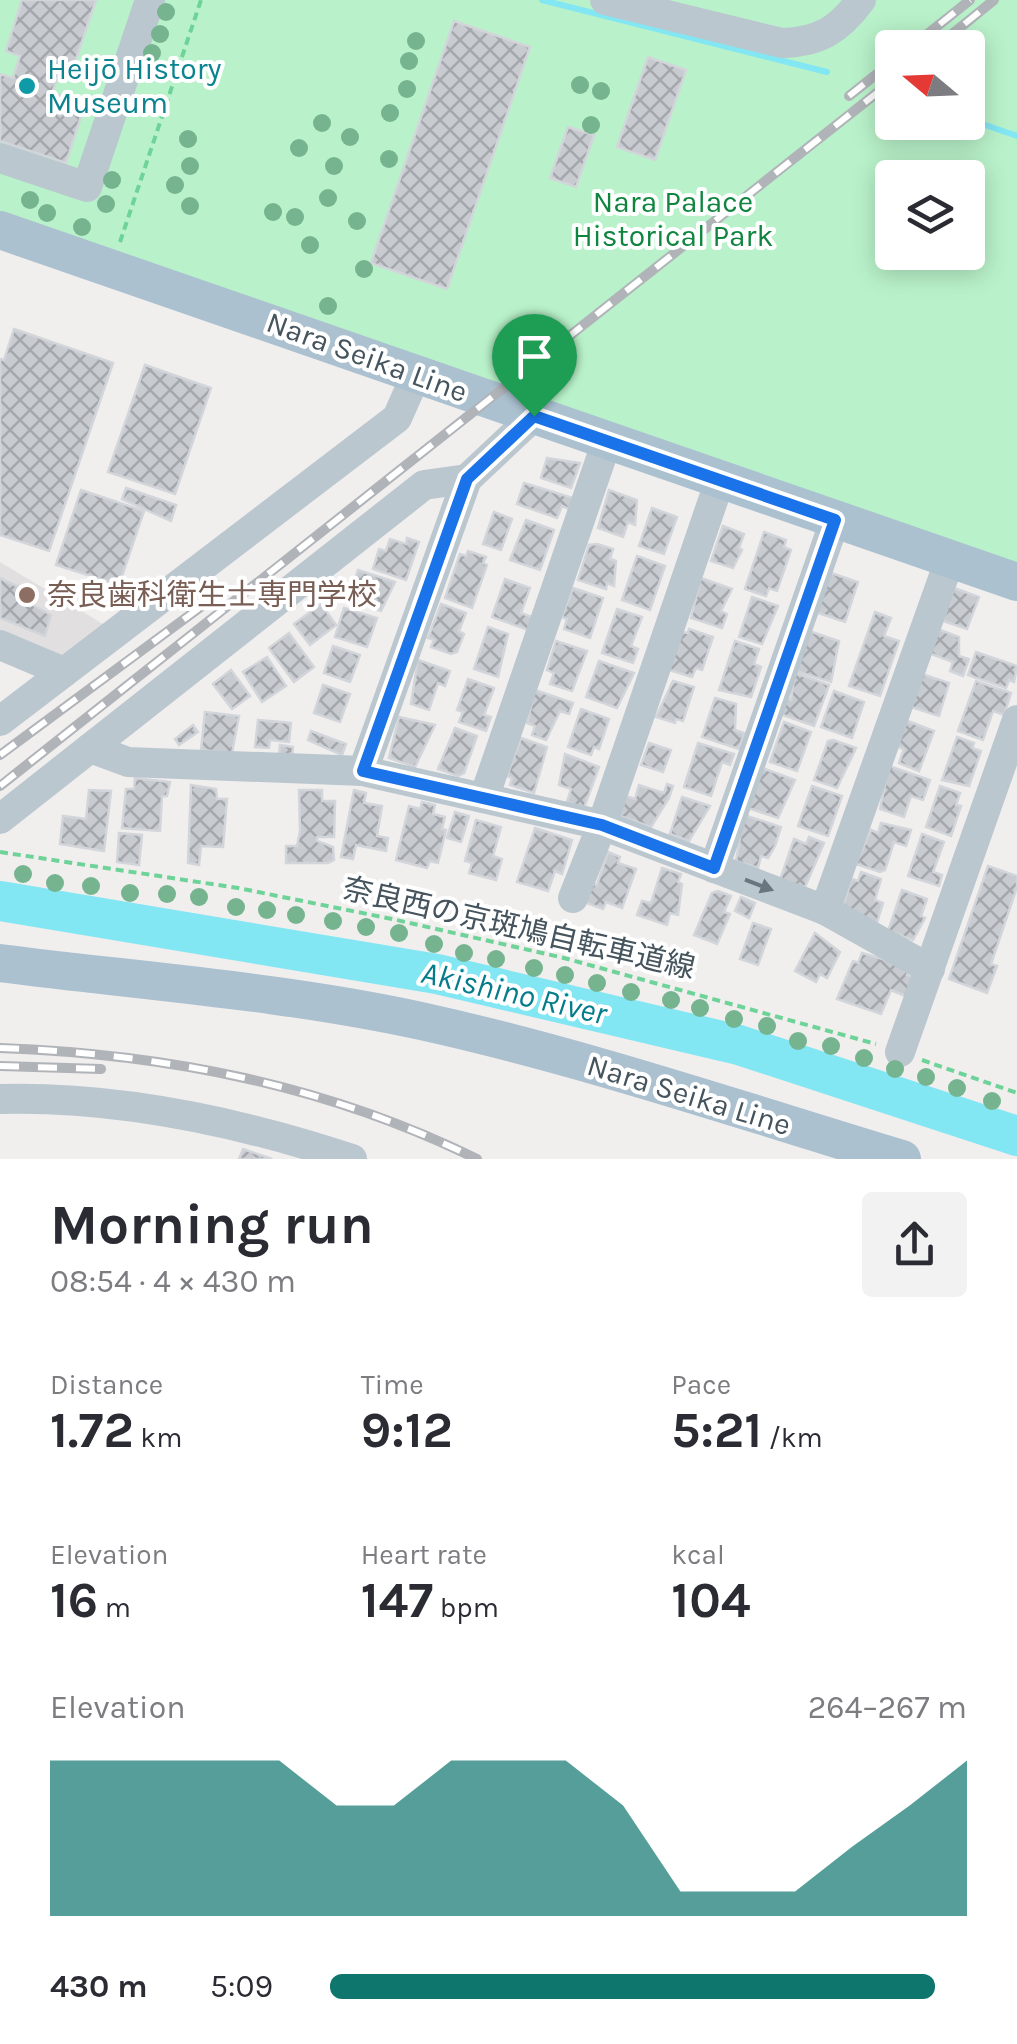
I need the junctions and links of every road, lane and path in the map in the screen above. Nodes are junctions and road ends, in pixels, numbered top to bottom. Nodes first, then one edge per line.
1 (150, 0) edge
2 (201, 0) edge
3 (605, 0) edge
4 (861, 0) edge
5 (0, 158) edge
6 (1, 233) edge
7 (118, 249) dead end
8 (416, 375) junction
9 (534, 416) junction
10 (607, 441) junction
11 (467, 479) junction
12 (720, 480) junction
13 (835, 520) junction
14 (950, 559) junction
15 (1017, 582) edge
16 (0, 645) edge
17 (64, 672) junction
18 (1017, 720) edge
19 (0, 722) edge
20 (90, 748) junction
21 (363, 771) junction
22 (484, 798) junction
23 (0, 819) edge
24 (602, 825) junction
25 (0, 852) edge
26 (714, 868) junction
27 (573, 898) dead end
28 (826, 910) junction
29 (0, 963) edge
30 (930, 969) junction
31 (900, 1052) junction
32 (1017, 1093) edge
33 (0, 1100) edge
34 (352, 1159) edge
35 (902, 1159) edge

1 - 5 street
2 - 7 path
3 - 4 street
6 - 8 main road, Nara Seika Line
8 - 9 main road, Nara Seika Line
8 - 17 street
9 - 10 main road, Nara Seika Line
9 - 11 street
10 - 12 main road, Nara Seika Line
10 - 22 street
11 - 20 street
11 - 21 street
12 - 13 main road, Nara Seika Line
12 - 24 street
13 - 14 main road, Nara Seika Line
13 - 26 street
14 - 15 main road, Nara Seika Line
14 - 28 street
16 - 17 street
17 - 19 street
18 - 30 street
20 - 21 street
20 - 23 street
21 - 22 street
22 - 24 street
24 - 26 street
24 - 27 street
25 - 31 path, 奈良西の京斑鳩自転車道線
26 -> 28 street
28 - 30 street
29 - 35 main road, Nara Seika Line
30 - 31 street
31 - 32 path, 奈良西の京斑鳩自転車道線
33 - 34 street

